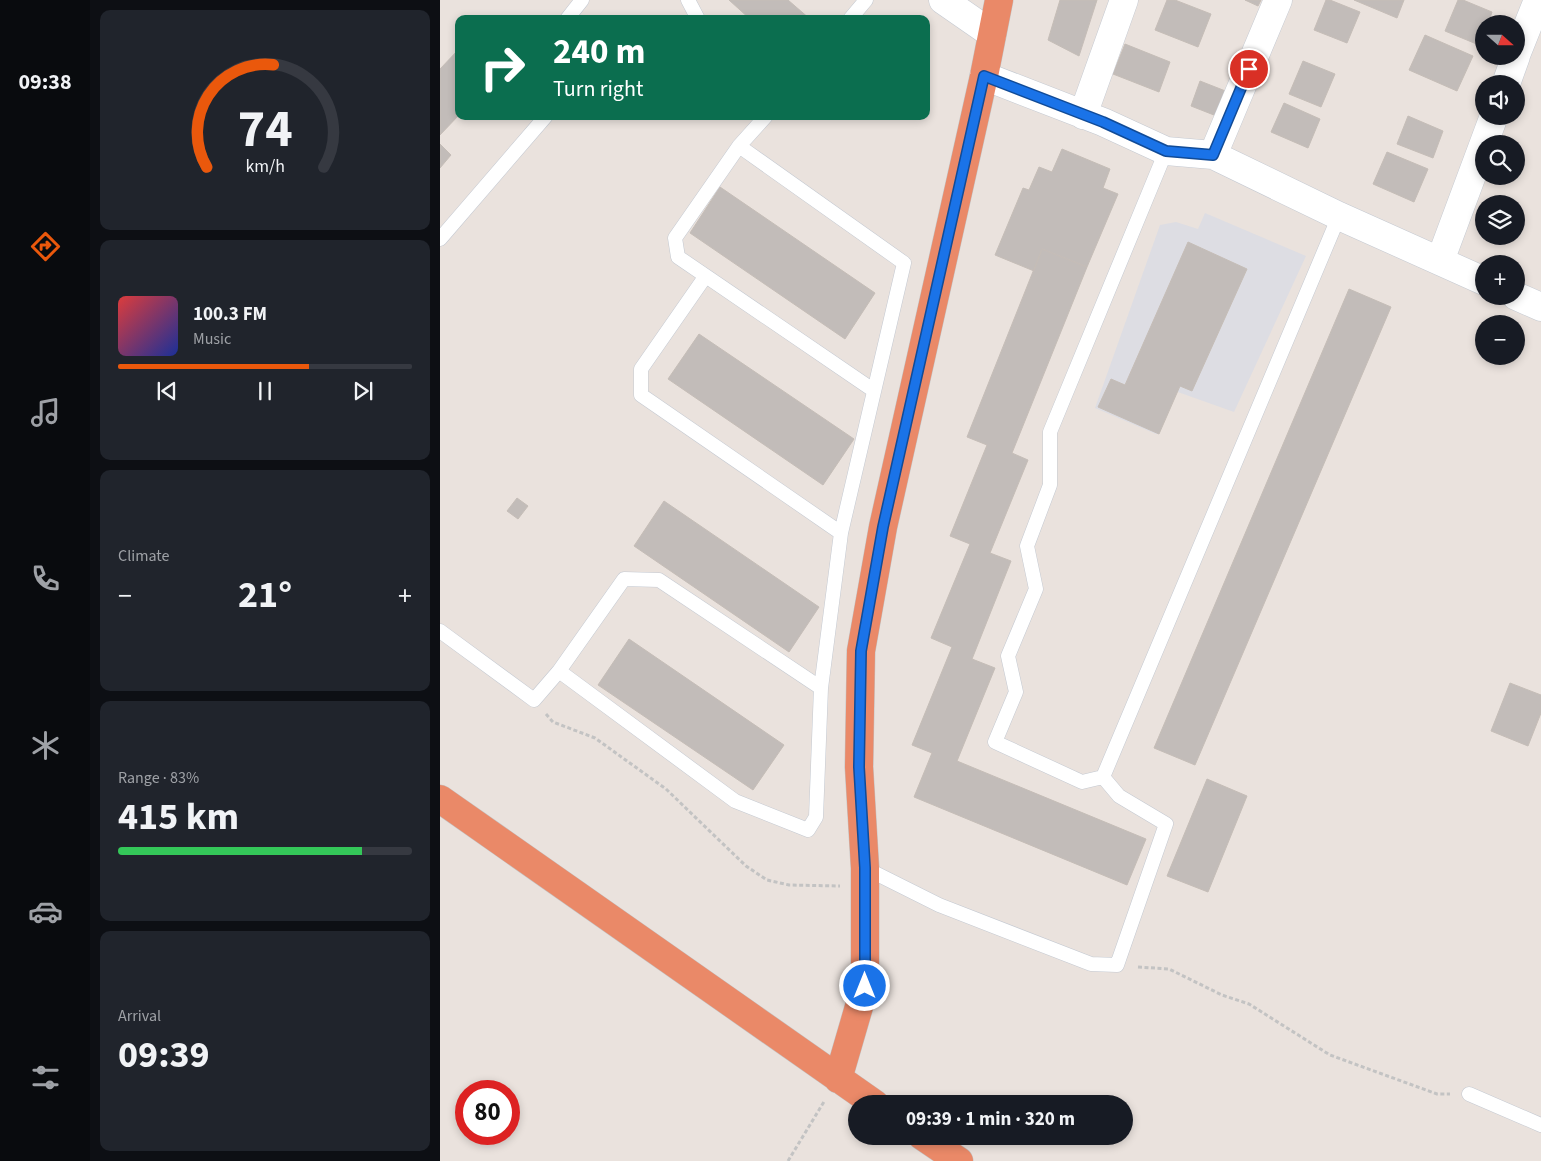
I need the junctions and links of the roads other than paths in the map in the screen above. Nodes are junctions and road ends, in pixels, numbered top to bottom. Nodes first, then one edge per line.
1 (582, 0) edge
2 (688, 0) edge
3 (866, 0) edge
4 (943, 0) edge
5 (999, 0) edge
6 (1124, 0) edge
7 (1278, 0) edge
8 (1538, 0) edge
9 (570, 15) edge
10 (696, 15) edge
11 (853, 15) edge
12 (1525, 33) edge
13 (992, 34) junction
14 (984, 76) junction
15 (1083, 115) junction
16 (543, 120) edge
17 (763, 120) edge
18 (1491, 125) edge
19 (740, 146) junction
20 (1166, 151) junction
21 (1213, 155) junction
22 (1338, 216) junction
23 (440, 239) edge
24 (1440, 261) junction
25 (705, 277) junction
26 (1475, 277) edge
27 (1525, 300) edge
28 (1541, 307) edge
29 (873, 390) junction
30 (841, 533) junction
31 (440, 631) edge
32 (559, 671) junction
33 (821, 688) junction
34 (1103, 777) junction
35 (440, 799) edge
36 (864, 877) junction
37 (838, 1078) junction
38 (1469, 1094) road end
39 (862, 1095) edge
40 (1541, 1125) edge
41 (935, 1145) edge
42 (958, 1161) edge

1 - 9 lane
2 - 10 lane
3 - 11 lane
4 - 13 street
5 - 13 highway
6 - 15 street
7 - 21 street
8 - 12 street
13 - 14 highway
14 - 15 street
14 - 36 highway
15 - 20 street
16 - 23 lane
17 - 19 lane
18 - 24 street
19 - 25 lane
19 - 29 lane
20 - 21 street
20 - 34 lane
21 - 22 street
22 - 24 street
22 - 34 lane
24 - 26 street
25 - 29 lane
25 - 30 lane
27 - 28 street
29 - 30 lane
30 - 33 lane
31 - 32 lane
32 - 33 lane
32 - 33 lane
34 - 36 lane
35 - 37 highway
36 - 37 highway
37 - 39 highway
38 - 40 lane
41 - 42 highway

